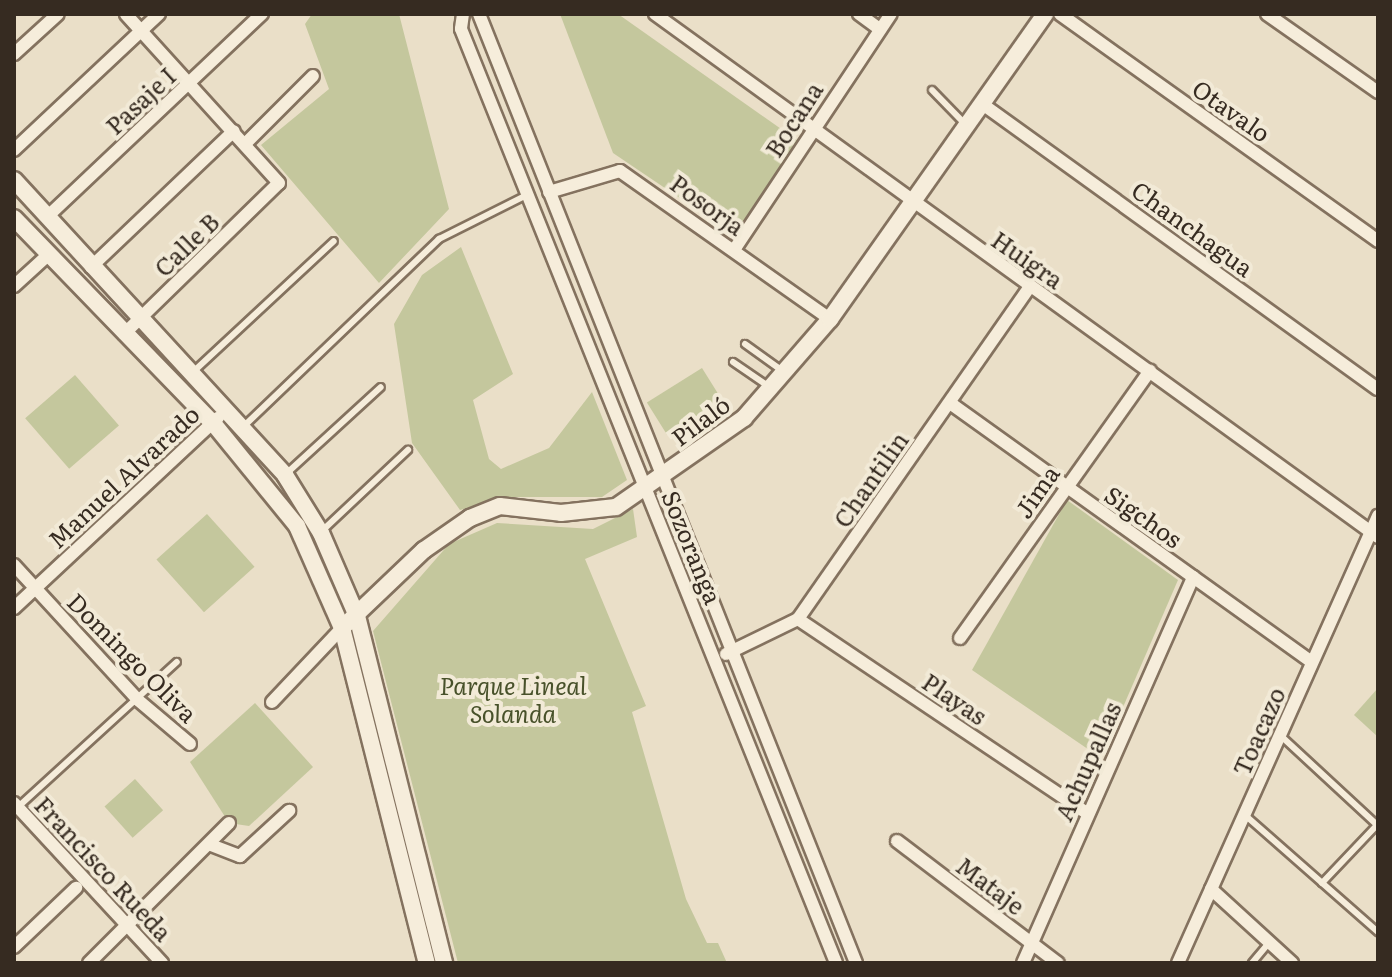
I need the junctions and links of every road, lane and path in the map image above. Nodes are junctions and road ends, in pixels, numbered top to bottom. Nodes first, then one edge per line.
1 (58, 14) edge
2 (126, 14) edge
3 (159, 14) edge
4 (262, 14) edge
5 (463, 14) edge
6 (479, 14) edge
7 (655, 14) edge
8 (859, 14) edge
9 (891, 14) edge
10 (1045, 14) edge
11 (1060, 14) edge
12 (1267, 14) edge
13 (880, 29) junction
14 (141, 30) junction
15 (14, 54) edge
16 (313, 76) dead end
17 (189, 83) junction
18 (932, 90) dead end
19 (1378, 92) edge
20 (981, 103) junction
21 (967, 125) junction
22 (813, 126) junction
23 (234, 131) junction
24 (245, 144) junction
25 (14, 150) edge
26 (14, 180) edge
27 (549, 192) junction
28 (530, 194) junction
29 (914, 204) junction
30 (47, 217) junction
31 (14, 218) edge
32 (334, 241) dead end
33 (1378, 241) edge
34 (734, 250) junction
35 (48, 255) junction
36 (91, 267) junction
37 (14, 286) edge
38 (1030, 287) junction
39 (141, 318) junction
40 (830, 319) junction
41 (124, 334) junction
42 (745, 344) dead end
43 (613, 358) junction
44 (733, 362) dead end
45 (597, 364) junction
46 (1150, 371) junction
47 (193, 372) junction
48 (787, 374) junction
49 (381, 387) dead end
50 (1378, 389) edge
51 (774, 391) junction
52 (950, 403) junction
53 (226, 410) junction
54 (213, 423) junction
55 (243, 427) junction
56 (408, 450) dead end
57 (285, 475) junction
58 (661, 479) junction
59 (1065, 487) junction
60 (646, 489) junction
61 (1378, 516) edge
62 (321, 533) junction
63 (1374, 534) edge
64 (14, 565) edge
65 (1193, 577) junction
66 (35, 588) junction
67 (14, 608) edge
68 (357, 616) junction
69 (798, 619) junction
70 (342, 628) junction
71 (960, 638) dead end
72 (731, 652) junction
73 (715, 659) junction
74 (177, 662) dead end
75 (1312, 662) junction
76 (138, 700) junction
77 (272, 702) dead end
78 (1281, 736) junction
79 (190, 744) dead end
80 (15, 807) edge
81 (289, 811) dead end
82 (1088, 814) junction
83 (1244, 815) junction
84 (229, 823) dead end
85 (1378, 824) edge
86 (897, 841) dead end
87 (211, 845) junction
88 (1322, 883) junction
89 (76, 888) dead end
90 (1211, 889) junction
91 (128, 927) junction
92 (1378, 932) edge
93 (1032, 943) junction
94 (1269, 943) junction
95 (14, 947) edge
96 (89, 963) edge
97 (162, 963) edge
98 (427, 963) edge
99 (444, 963) edge
100 (836, 963) edge
101 (856, 963) edge
102 (1023, 963) edge
103 (1058, 963) edge
104 (1178, 963) edge
105 (1252, 963) edge
106 (1292, 963) edge

1 - 15 street
2 - 14 street
3 - 14 street
4 - 17 street, Pasaje I
5 - 28 street, Sozoranga
6 - 27 street, Sozoranga
7 - 22 street, Huigra
8 - 13 street
9 - 13 street, Bocana
10 - 20 street, Pilaló
11 - 33 street, Otavalo
12 - 19 street
13 - 22 street, Bocana
14 - 17 street
14 - 25 street
16 - 24 street
17 - 23 street
17 - 30 street, Pasaje I
18 - 21 lane
20 - 21 street, Pilaló
20 - 50 street, Chanchagua
21 - 29 street, Pilaló
22 - 29 street, Huigra
22 - 34 street, Bocana
23 - 24 street
23 - 36 street
24 - 39 street, Calle B
26 - 30 street
27 - 34 street, Posorja
27 - 43 street, Sozoranga
28 - 45 street, Sozoranga
28 - 55 lane
29 - 38 street, Huigra
29 - 40 street, Pilaló
30 - 36 street
31 - 35 street
32 - 47 lane
34 - 40 street, Posorja
35 - 37 street
35 - 41 street
36 - 39 street
38 - 46 street, Huigra
38 - 52 street, Chantilin
39 - 41 street, Calle B
39 - 47 street
40 - 48 street, Pilaló
41 - 54 street
42 - 48 lane
43 - 45 street
43 - 58 street, Sozoranga
44 - 51 lane
45 - 60 street, Sozoranga
46 - 59 street, Jima
46 - 63 street, Huigra
47 - 53 street
48 - 51 street, Pilaló
49 - 57 lane
51 - 58 street, Pilaló
52 - 59 street, Sigchos
52 - 69 street, Chantilin
53 - 54 street, Manuel Alvarado
53 - 55 street
54 - 66 street, Manuel Alvarado
54 - 70 street
55 - 57 street
56 - 62 lane
57 - 62 street
58 - 60 street, Pilaló
58 - 72 street, Sozoranga
59 - 65 street, Sigchos
59 - 71 street, Jima
60 - 68 street, Pilaló
60 - 73 street, Sozoranga
61 - 63 street, Toacazo
62 - 68 street
63 - 75 street, Toacazo
64 - 66 street, Domingo Oliva
65 - 75 street, Sigchos
65 - 82 street, Achupallas
66 - 67 street, Manuel Alvarado
66 - 76 street, Domingo Oliva
68 - 70 street, Pilaló
68 - 99 street
69 - 72 street, Chantilin
69 - 82 street, Playas
70 - 77 street, Pilaló
70 - 98 street
72 - 73 street, Chantilin
72 - 101 street, Sozoranga
73 - 100 street, Sozoranga
74 - 76 lane
75 - 78 street, Toacazo
76 - 79 street, Domingo Oliva
76 - 80 lane
78 - 83 street, Toacazo
78 - 85 lane
80 - 91 street, Francisco Rueda
81 - 87 street
82 - 93 street, Achupallas
83 - 88 lane
83 - 90 street, Toacazo
84 - 87 street
85 - 88 lane
86 - 93 street, Mataje
87 - 91 street
88 - 92 lane
89 - 95 street
90 - 94 street
90 - 104 street, Toacazo
91 - 96 street
91 - 97 street, Francisco Rueda
93 - 102 street, Achupallas
93 - 103 street, Mataje
94 - 105 lane
94 - 106 street

